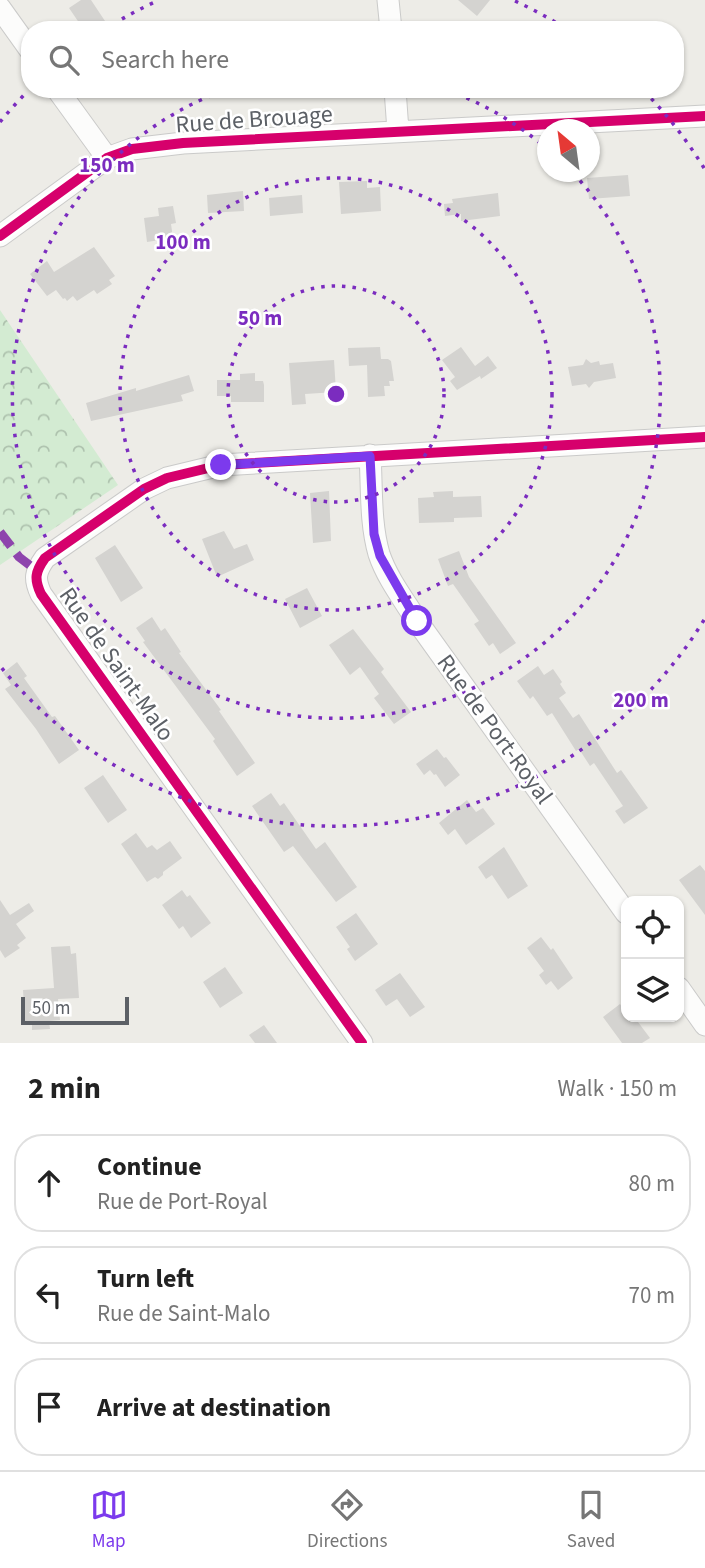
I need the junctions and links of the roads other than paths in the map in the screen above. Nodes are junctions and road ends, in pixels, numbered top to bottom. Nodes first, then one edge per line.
1 (388, 0) edge
2 (0, 8) edge
3 (390, 21) edge
4 (21, 37) edge
5 (64, 98) edge
6 (396, 98) edge
7 (705, 116) edge
8 (398, 131) junction
9 (107, 158) junction
10 (0, 236) edge
11 (705, 437) edge
12 (370, 456) junction
13 (621, 907) edge
14 (684, 995) edge
15 (705, 1025) edge
16 (362, 1043) edge

1 - 3 street
2 - 4 street
5 - 9 street
6 - 8 street
7 - 8 street, Rue de Brouage
8 - 9 street, Rue de Brouage
9 - 10 street, Rue de Brouage
11 - 12 street, Rue de Saint-Malo
12 - 13 street, Rue de Port-Royal
12 - 16 street, Rue de Saint-Malo
14 - 15 street

